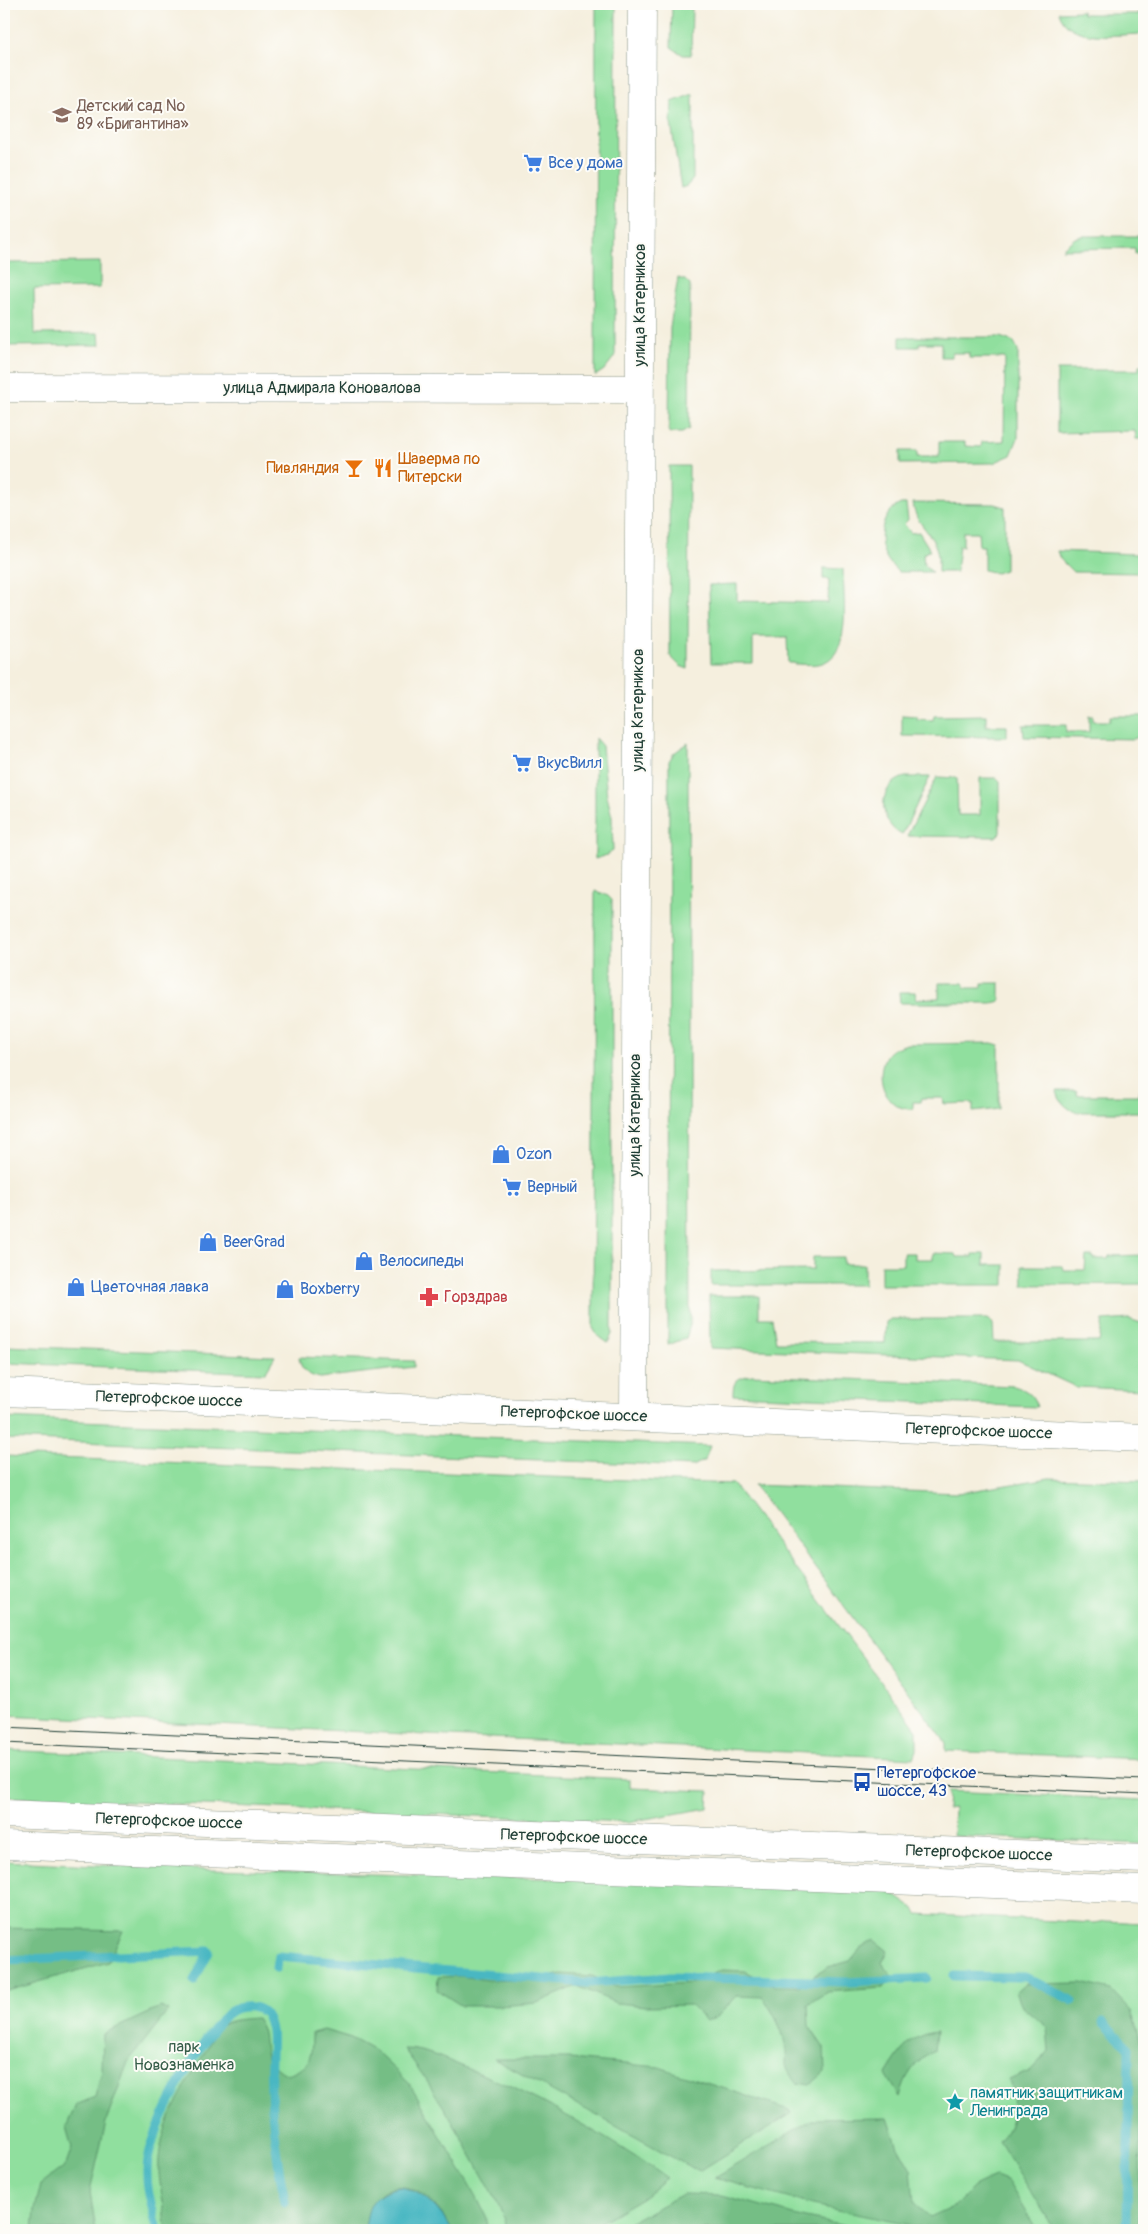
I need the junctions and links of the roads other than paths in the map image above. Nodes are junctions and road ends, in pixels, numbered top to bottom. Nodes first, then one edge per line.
1 (642, 4) edge
2 (4, 388) edge
3 (640, 388) junction
4 (4, 1392) edge
5 (634, 1416) junction
6 (1144, 1438) edge
7 (4, 1814) edge
8 (4, 1845) edge
9 (1144, 1860) edge
10 (1144, 1890) edge

1 - 3 street, улица Катерников
2 - 3 street, улица Адмирала Коновалова
3 - 5 street, улица Катерников
4 - 5 street, Петергофское шоссе
5 - 6 street, Петергофское шоссе
7 - 9 street, Петергофское шоссе
8 - 10 street, Петергофское шоссе

